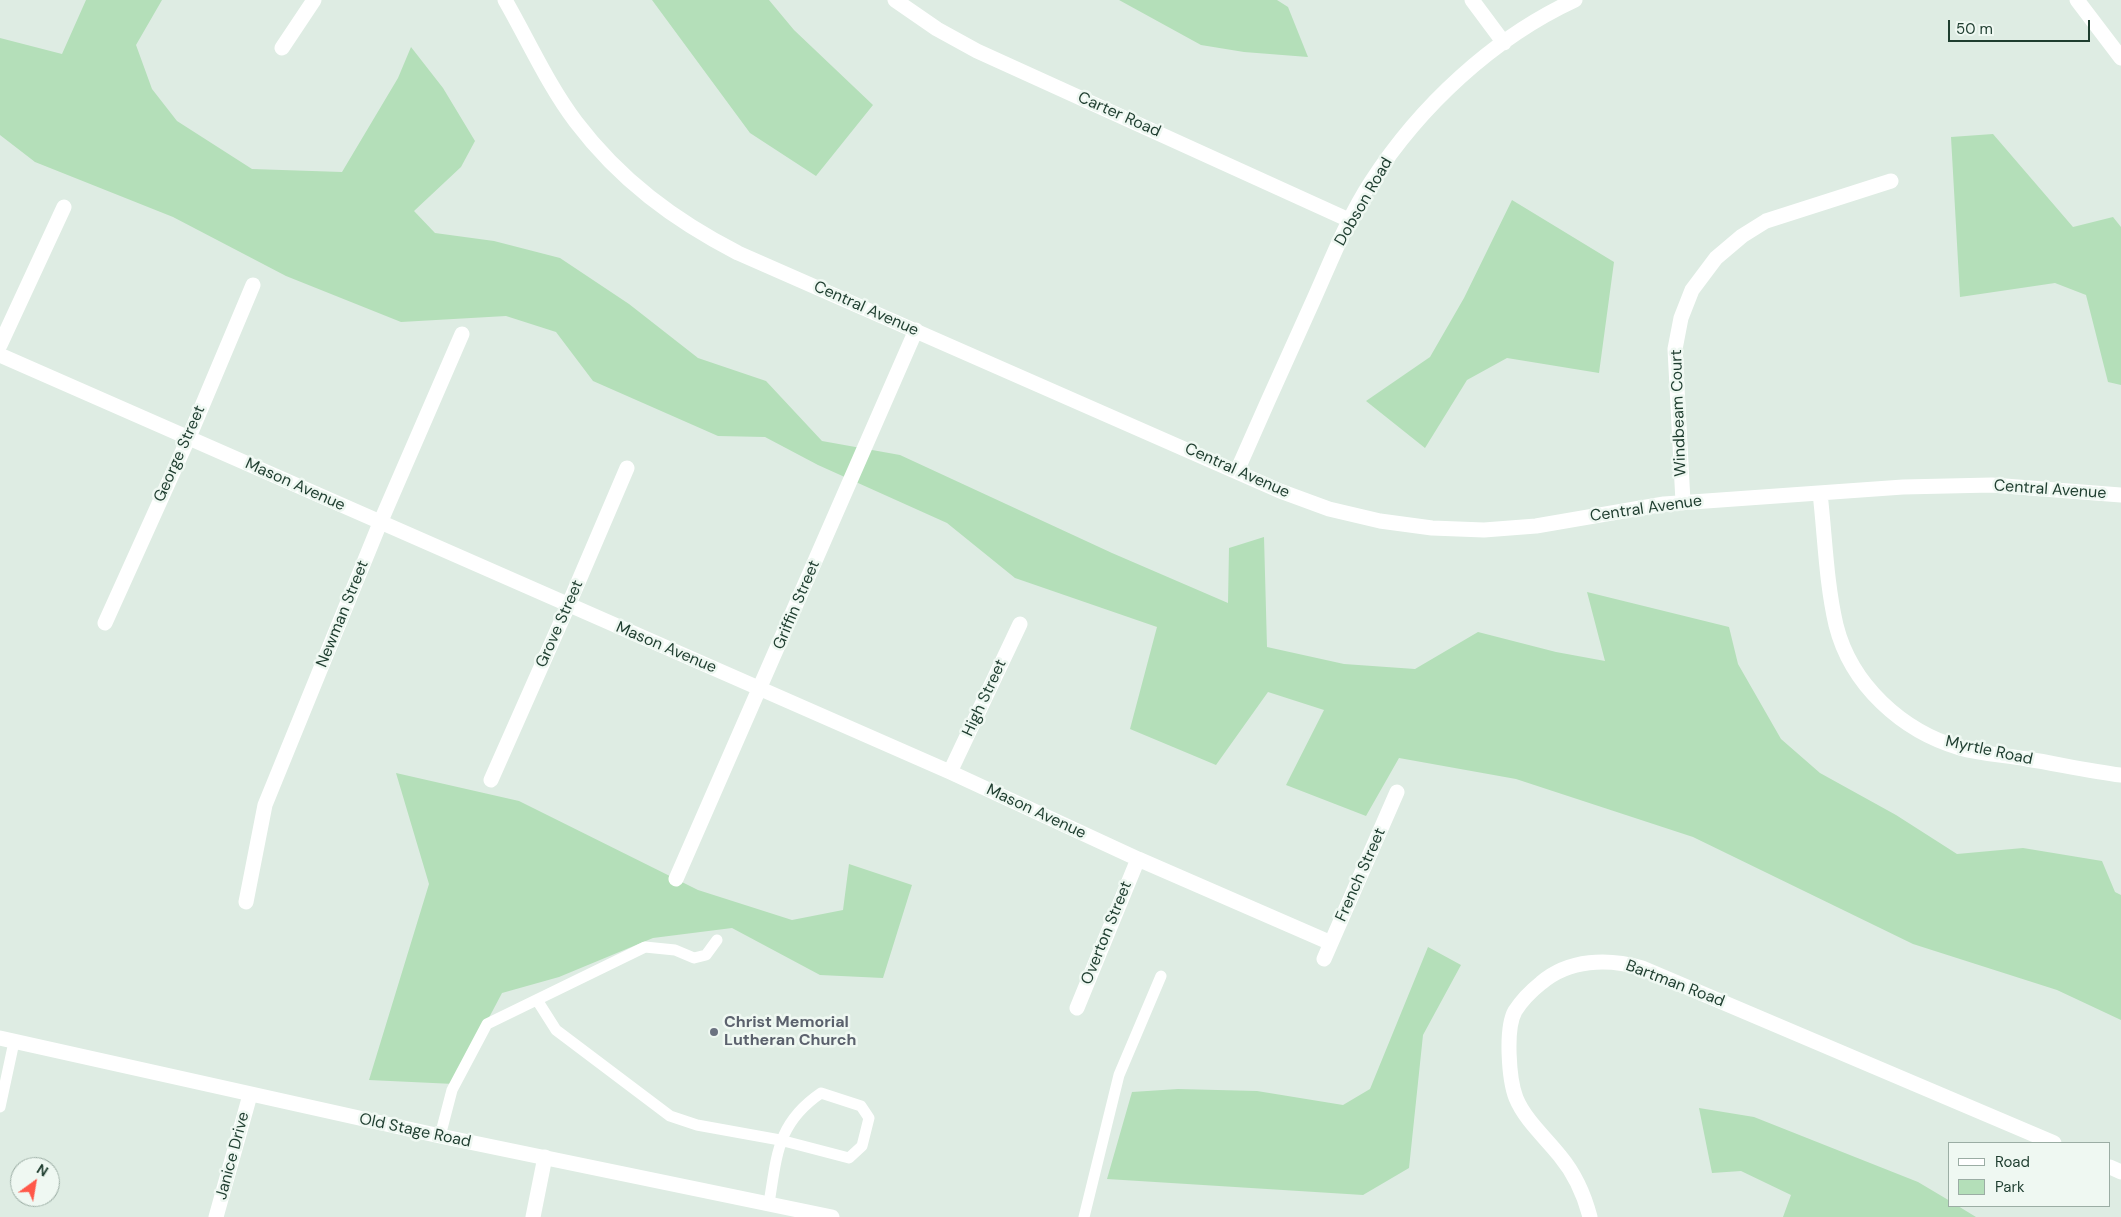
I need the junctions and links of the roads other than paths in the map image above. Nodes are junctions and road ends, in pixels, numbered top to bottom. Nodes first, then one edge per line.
1 (314, 0) edge
2 (505, 0) edge
3 (895, 0) edge
4 (1472, 0) edge
5 (1575, 0) edge
6 (2077, 0) edge
7 (1504, 43) junction
8 (282, 48) dead end
9 (2121, 58) edge
10 (1892, 181) dead end
11 (64, 206) dead end
12 (1349, 220) junction
13 (254, 285) dead end
14 (916, 330) junction
15 (462, 334) dead end
16 (0, 345) edge
17 (0, 355) edge
18 (189, 437) junction
19 (627, 468) dead end
20 (1237, 471) junction
21 (1820, 493) junction
22 (2121, 495) edge
23 (1683, 502) junction
24 (380, 523) junction
25 (568, 606) junction
26 (105, 623) dead end
27 (1020, 624) dead end
28 (760, 689) junction
29 (950, 772) junction
30 (2121, 774) edge
31 (491, 780) dead end
32 (1398, 792) dead end
33 (1138, 859) junction
34 (676, 879) dead end
35 (246, 902) dead end
36 (717, 940) dead end
37 (1331, 943) junction
38 (1324, 959) dead end
39 (1161, 976) dead end
40 (537, 1000) junction
41 (1077, 1008) dead end
42 (7, 1040) edge
43 (250, 1095) junction
44 (0, 1107) edge
45 (440, 1136) junction
46 (780, 1140) junction
47 (2052, 1142) edge
48 (545, 1157) junction
49 (769, 1203) junction
50 (216, 1217) edge
51 (533, 1217) edge
52 (832, 1217) edge
53 (1084, 1217) edge
54 (1590, 1217) edge

1 - 8 street
2 - 14 street, Central Avenue
3 - 12 street, Carter Road
4 - 7 street
5 - 7 street, Dobson Road
6 - 9 street
7 - 12 street, Dobson Road
10 - 23 street, Windbeam Court
11 - 16 street
12 - 20 street, Dobson Road
13 - 18 street, George Street
14 - 20 street, Central Avenue
14 - 28 street, Griffin Street
15 - 24 street, Newman Street
17 - 18 street, Mason Avenue
18 - 24 street, Mason Avenue
18 - 26 street, George Street
19 - 25 street, Grove Street
20 - 23 street, Central Avenue
21 - 22 street, Central Avenue
21 - 23 street, Central Avenue
21 - 30 street, Myrtle Road
24 - 25 street, Mason Avenue
24 - 35 street, Newman Street
25 - 28 street, Mason Avenue
25 - 31 street, Grove Street
27 - 29 street, High Street
28 - 29 street, Mason Avenue
28 - 34 street, Griffin Street
29 - 33 street, Mason Avenue
32 - 37 street, French Street
33 - 37 street, Mason Avenue
33 - 41 street, Overton Street
36 - 40 lane
37 - 38 street, French Street
39 - 53 lane
40 - 45 lane
40 - 46 lane
42 - 43 street, Old Stage Road
42 - 44 lane
43 - 45 street, Old Stage Road
43 - 50 street, Janice Drive
45 - 48 street, Old Stage Road
46 - 46 lane
46 - 49 lane
47 - 54 street, Bartman Road
48 - 49 street, Old Stage Road
48 - 51 street
49 - 52 street, Old Stage Road

